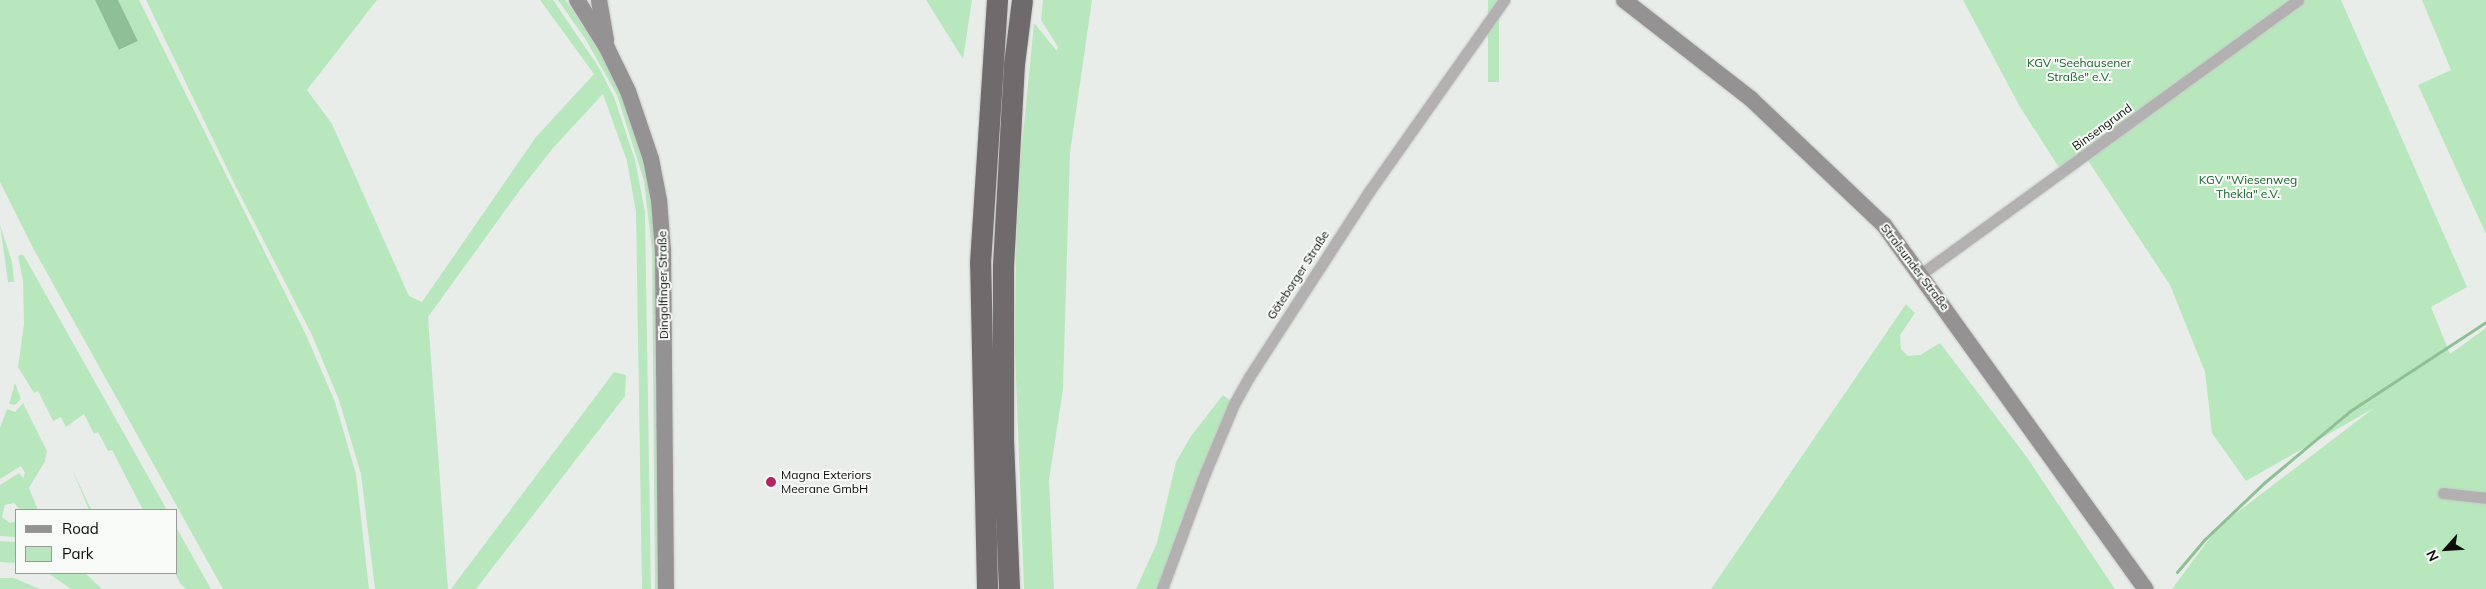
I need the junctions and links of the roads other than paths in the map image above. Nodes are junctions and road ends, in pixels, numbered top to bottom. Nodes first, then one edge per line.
1 (576, 0) edge
2 (599, 0) edge
3 (997, 0) edge
4 (1022, 0) edge
5 (1504, 0) edge
6 (1624, 0) edge
7 (2298, 0) edge
8 (607, 48) junction
9 (1921, 274) junction
10 (2443, 493) dead end
11 (2486, 498) edge
12 (666, 589) edge
13 (987, 589) edge
14 (1009, 589) edge
15 (1162, 589) edge
16 (2146, 589) edge

1 - 8 street, Dingolfinger Straße
2 - 8 street
3 - 13 highway
4 - 14 highway
5 - 15 street, Göteborger Straße
6 - 9 street, Stralsunder Straße
7 - 9 street, Binsengrund
8 - 12 street, Dingolfinger Straße
9 - 16 street, Stralsunder Straße
10 - 11 street

